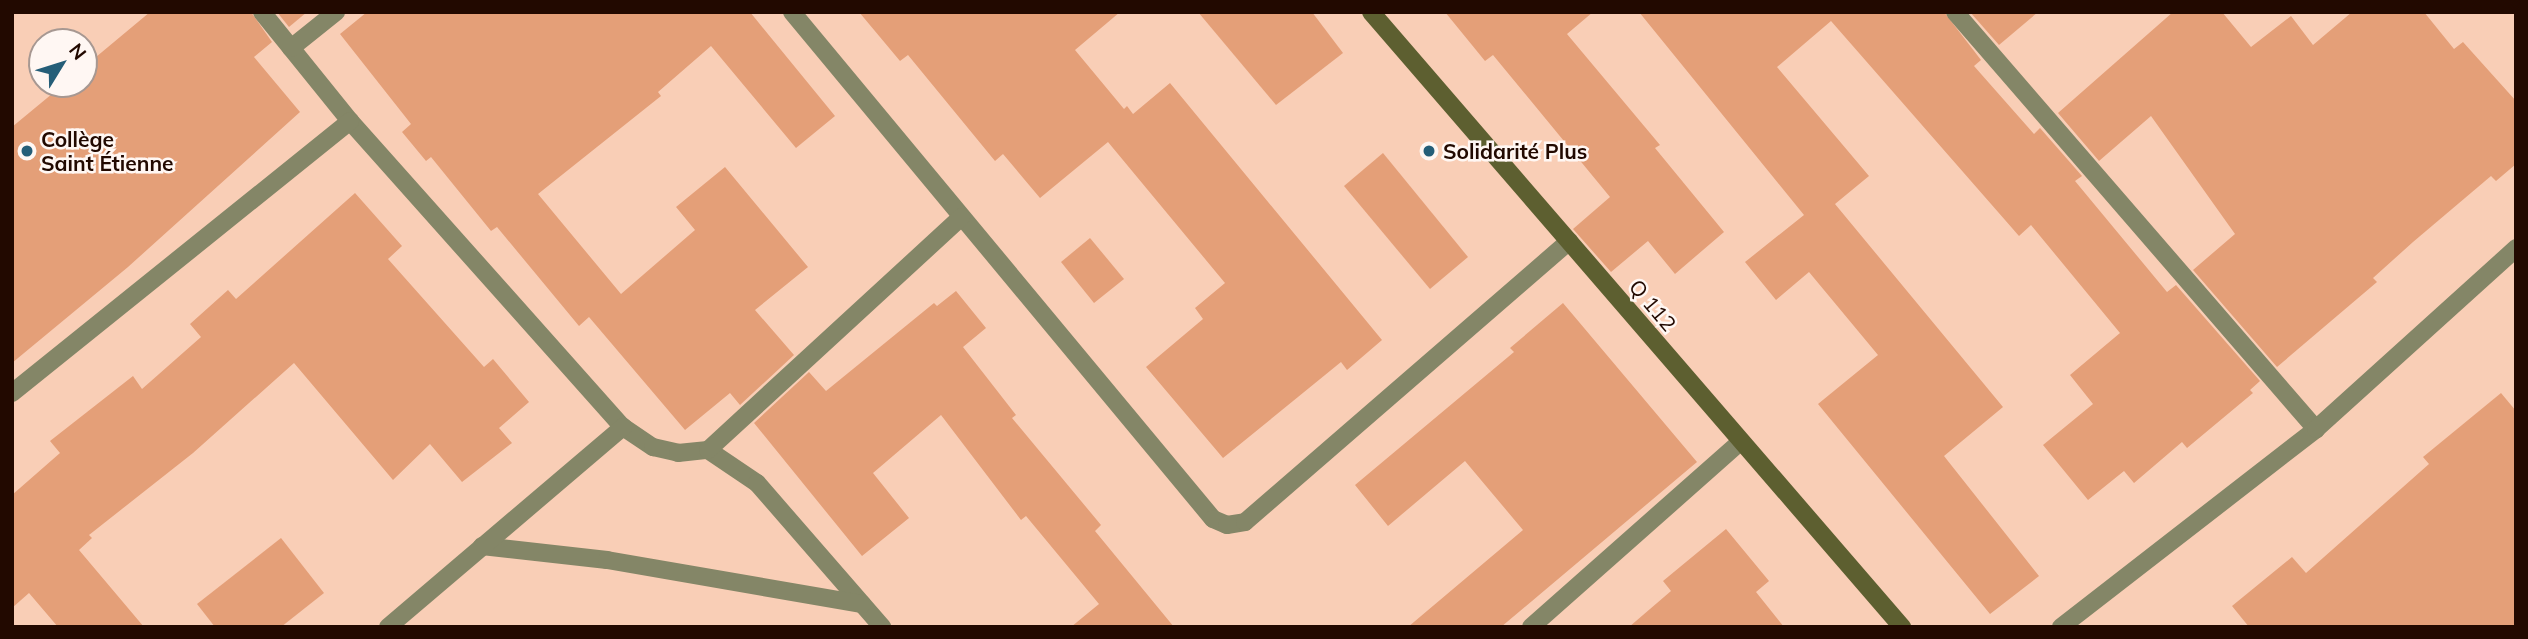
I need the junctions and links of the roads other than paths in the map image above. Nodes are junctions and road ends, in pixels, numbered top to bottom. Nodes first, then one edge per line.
1 (262, 12) edge
2 (336, 12) edge
3 (792, 12) edge
4 (1371, 12) edge
5 (1955, 12) edge
6 (291, 48) junction
7 (350, 121) junction
8 (961, 217) junction
9 (1569, 241) junction
10 (2516, 248) edge
11 (12, 393) edge
12 (623, 427) junction
13 (2316, 429) junction
14 (1740, 442) junction
15 (708, 450) junction
16 (482, 546) junction
17 (862, 604) junction
18 (388, 627) edge
19 (882, 627) edge
20 (1531, 627) edge
21 (1902, 627) edge
22 (2061, 627) edge

1 - 6 street
2 - 6 street
3 - 8 street
4 - 9 street, Q 112
5 - 13 street
6 - 7 street
7 - 11 street
7 - 12 street
8 - 9 street
8 - 15 street
9 - 14 street, Q 112
10 - 13 street
12 - 15 street
12 - 16 street
13 - 22 street
14 - 20 street
14 - 21 street, Q 112
15 - 17 street
16 - 17 street
16 - 18 street
17 - 19 street

